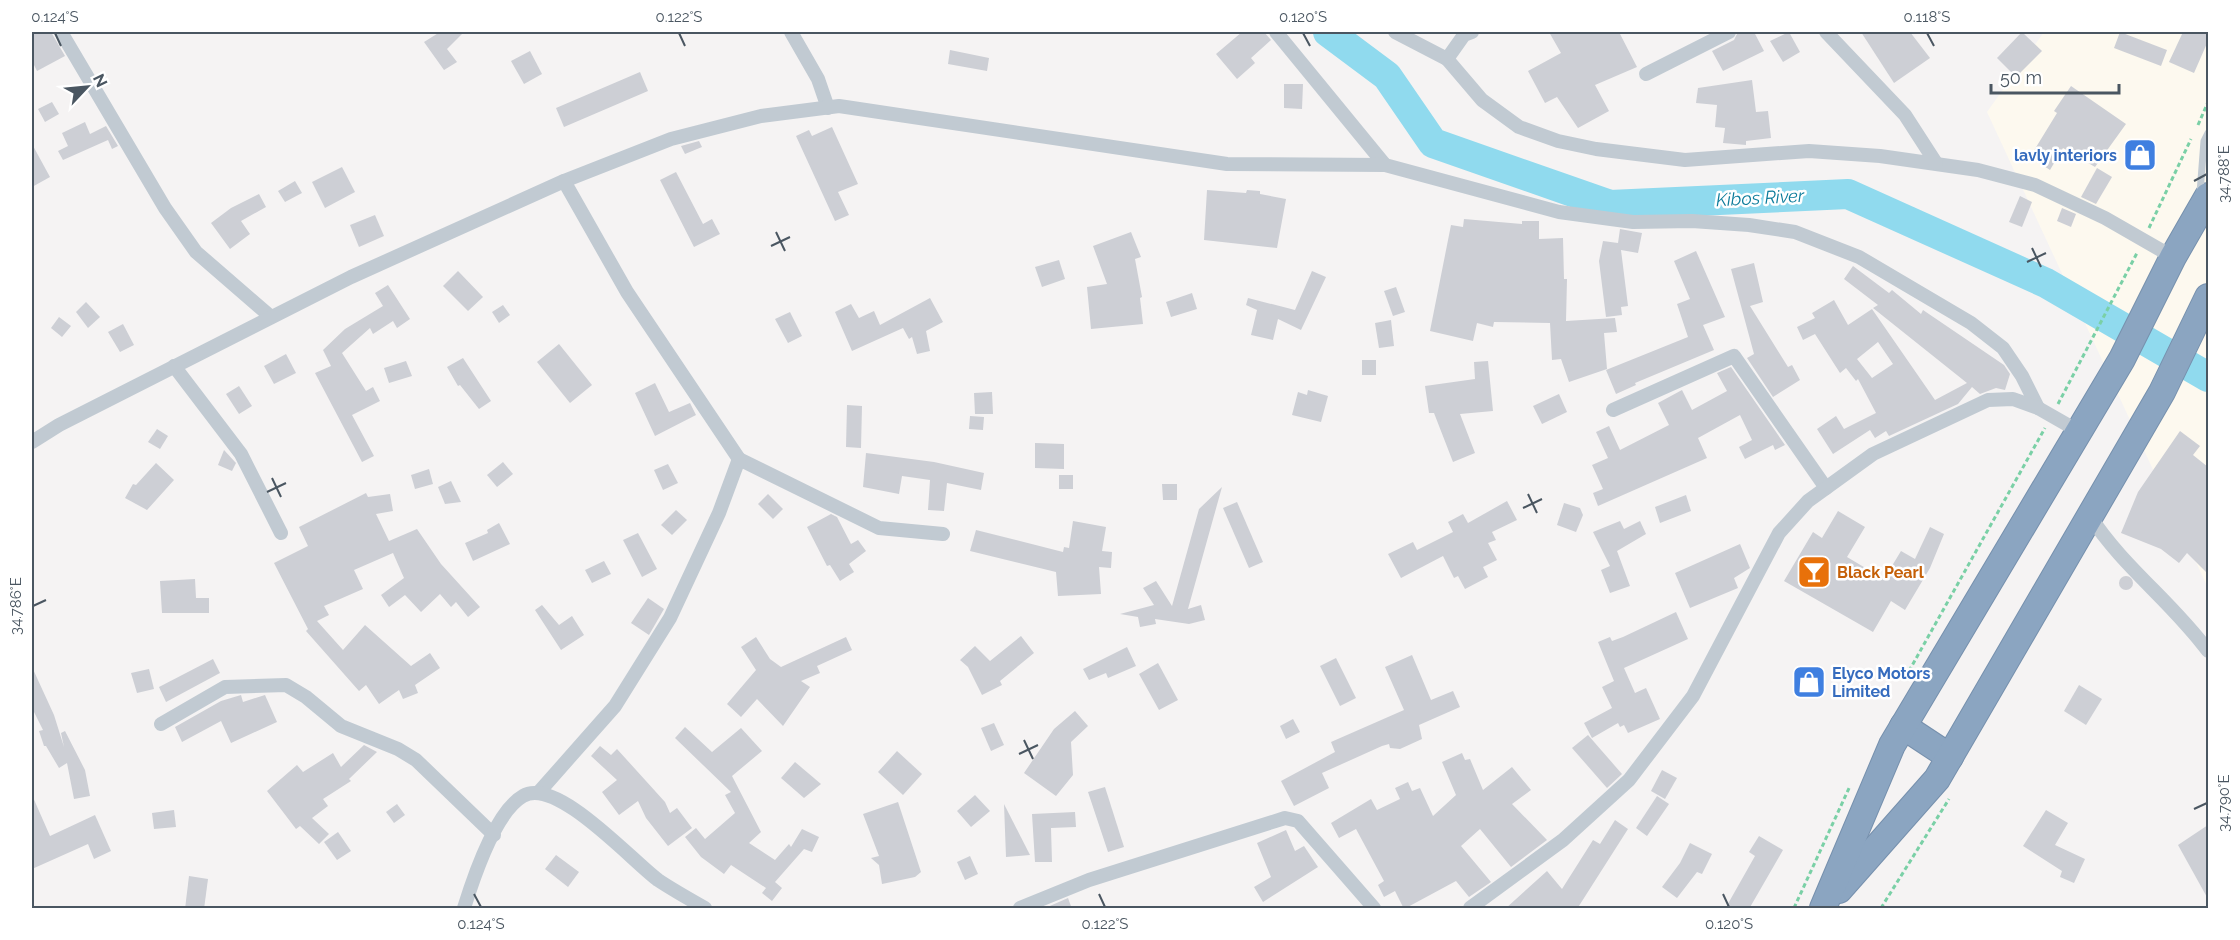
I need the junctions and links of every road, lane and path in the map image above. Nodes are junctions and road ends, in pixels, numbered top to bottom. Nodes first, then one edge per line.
1 (61, 32) edge
2 (791, 32) edge
3 (1276, 32) edge
4 (1395, 32) edge
5 (1472, 32) edge
6 (1729, 32) edge
7 (1826, 32) edge
8 (1447, 59) junction
9 (1646, 74) dead end
10 (2208, 102) edge
11 (828, 108) junction
12 (2208, 133) edge
13 (1936, 163) junction
14 (1385, 165) junction
15 (564, 181) junction
16 (2204, 203) edge
17 (2144, 240) junction
18 (2173, 257) junction
19 (2208, 297) edge
20 (270, 316) junction
21 (174, 366) junction
22 (2074, 372) dead end
23 (2038, 408) junction
24 (1613, 410) dead end
25 (2080, 432) junction
26 (32, 442) edge
27 (739, 459) junction
28 (1826, 488) junction
29 (2090, 516) junction
30 (281, 533) dead end
31 (943, 534) dead end
32 (2208, 651) edge
33 (161, 724) dead end
34 (1903, 726) junction
35 (1950, 757) junction
36 (539, 792) junction
37 (494, 835) junction
38 (1824, 907) edge
39 (464, 909) edge
40 (705, 909) edge
41 (1020, 909) edge
42 (1374, 909) edge
43 (1470, 909) edge

1 - 20 street
2 - 11 street
3 - 14 street
4 - 8 street
5 - 8 street
6 - 9 street
7 - 13 street
8 - 13 street
10 - 17 path
11 - 14 street
11 - 15 street
12 - 16 lane
13 - 17 street
14 - 23 street
15 - 20 street
15 - 27 street
16 - 18 highway
17 - 18 street
17 - 22 path
18 - 25 highway
19 - 29 highway
20 - 21 street
21 - 26 street
21 - 30 street
23 - 25 street
23 - 28 street
24 - 28 street
25 - 34 highway
27 - 31 street
27 - 36 street
28 - 43 street
29 - 32 street
29 - 35 highway
33 - 37 street
34 - 35 highway
34 - 38 highway
35 - 38 highway
36 - 37 street
36 - 40 street
37 - 39 street
41 - 42 street

